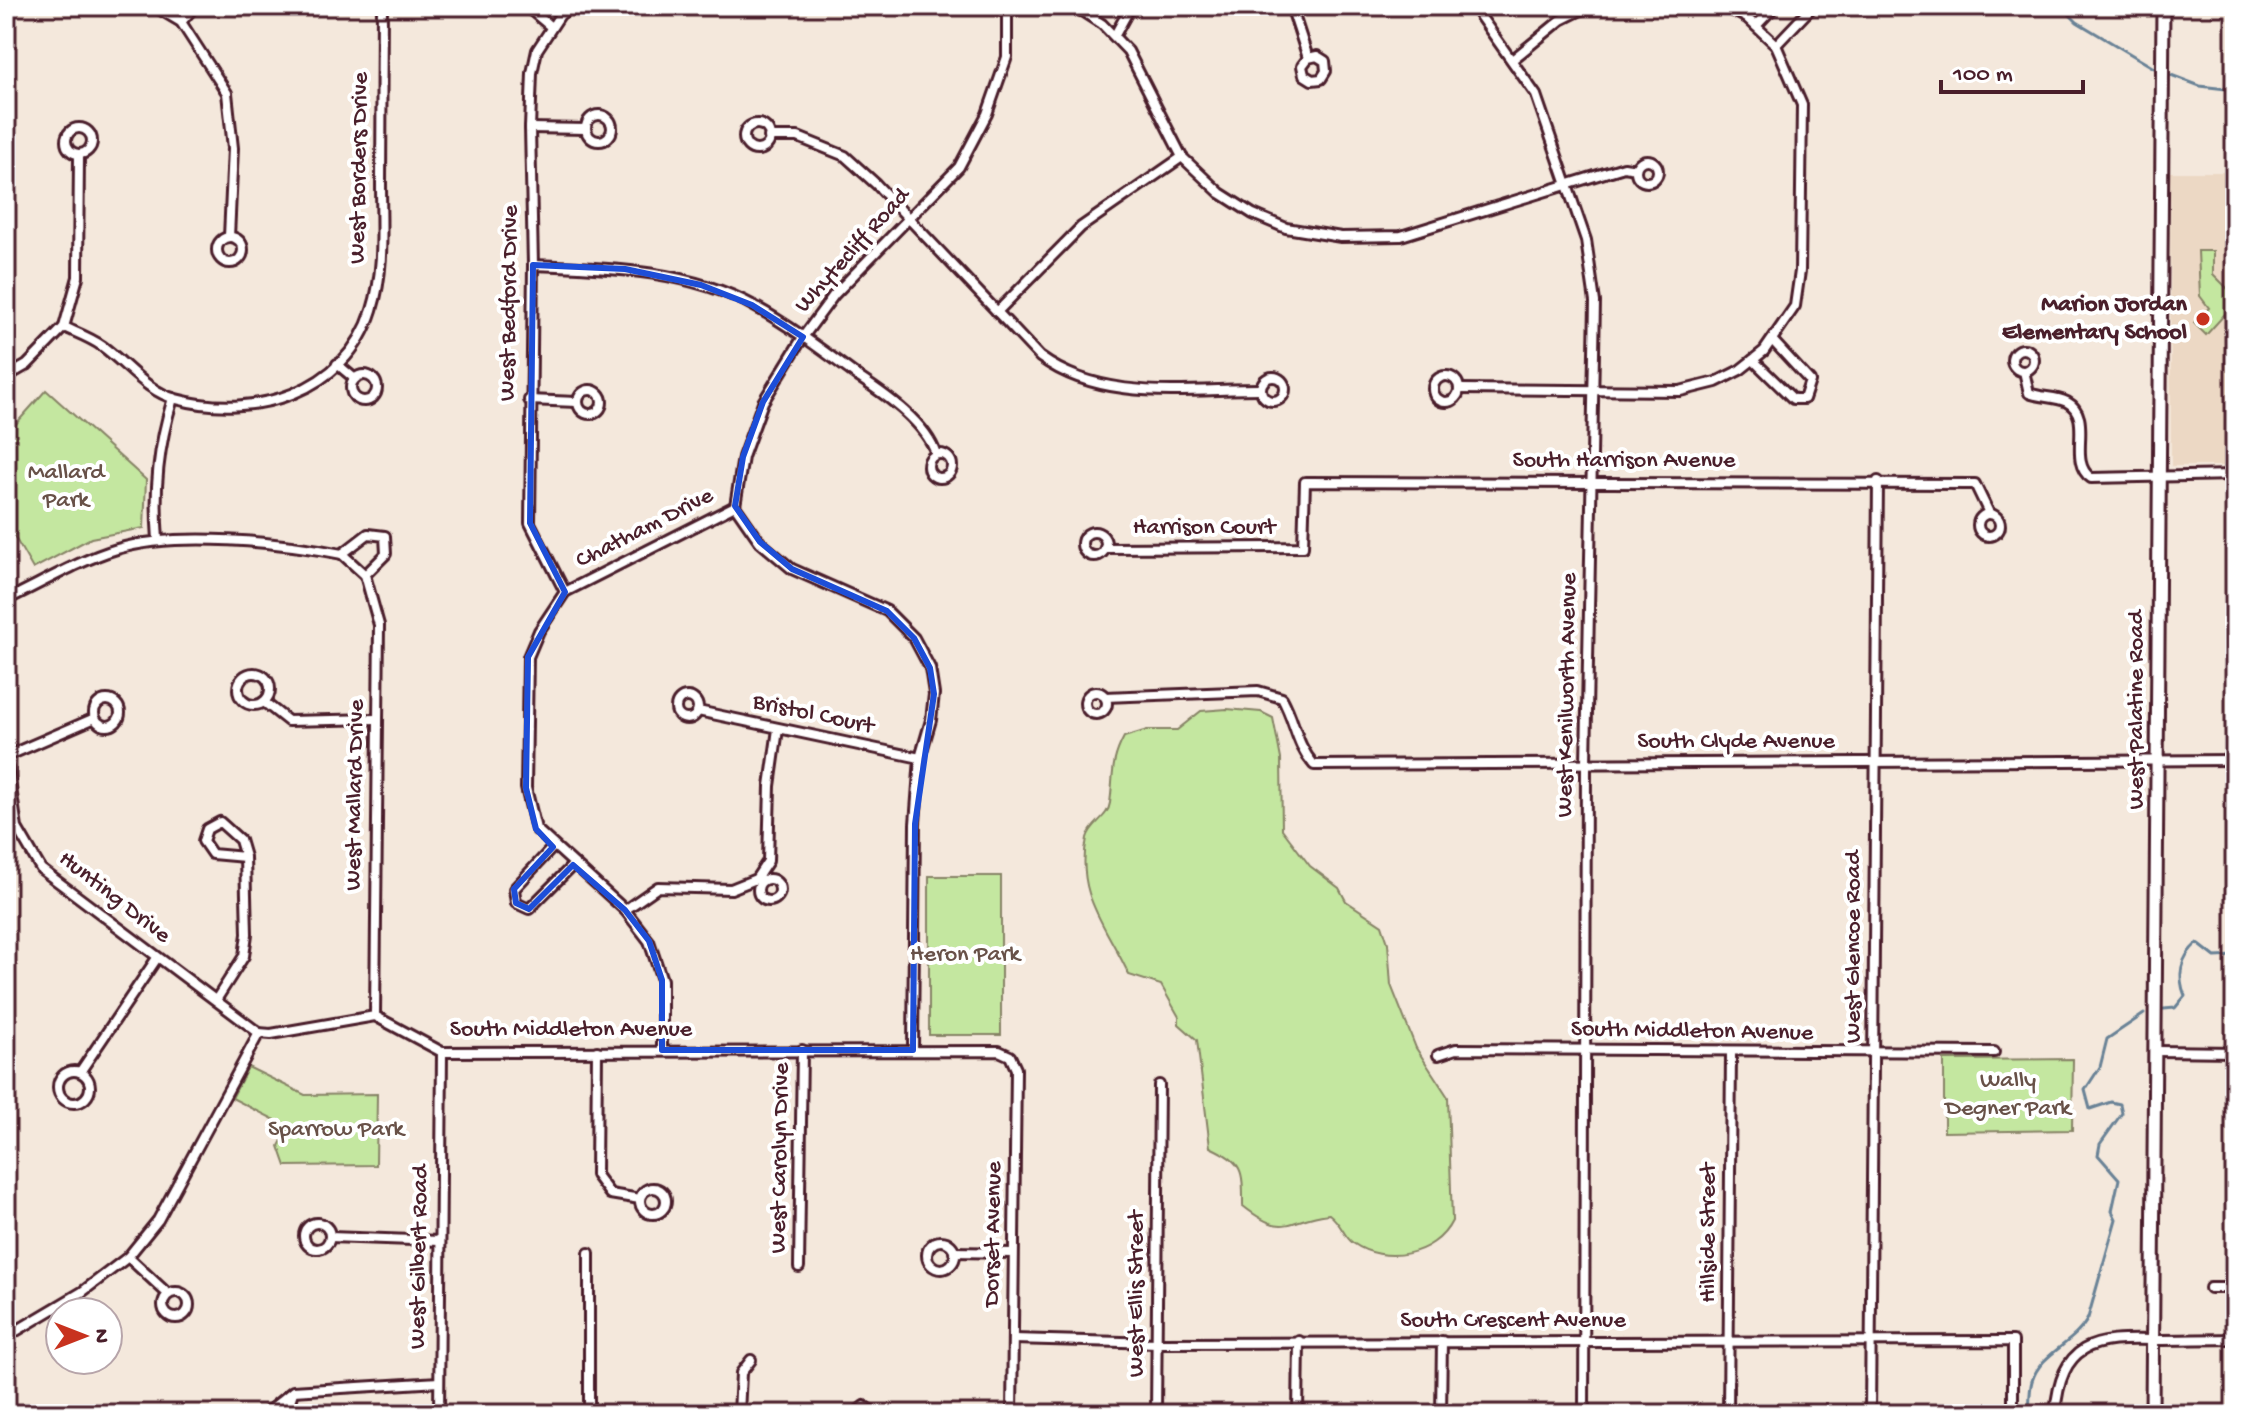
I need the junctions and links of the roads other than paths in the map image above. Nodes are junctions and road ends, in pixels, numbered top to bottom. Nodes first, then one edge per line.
1 (154, 6) edge
2 (195, 6) edge
3 (382, 6) edge
4 (526, 6) edge
5 (1007, 6) edge
6 (1074, 6) edge
7 (1100, 6) edge
8 (1131, 6) edge
9 (1291, 6) edge
10 (1473, 6) edge
11 (1589, 6) edge
12 (1724, 6) edge
13 (1775, 6) edge
14 (1813, 6) edge
15 (2163, 6) edge
16 (568, 7) edge
17 (1093, 16) junction
18 (181, 22) junction
19 (1756, 26) junction
20 (551, 27) junction
21 (1115, 35) junction
22 (1776, 45) junction
23 (1308, 58) dead end
24 (1512, 60) junction
25 (530, 128) junction
26 (586, 129) dead end
27 (769, 137) dead end
28 (79, 155) dead end
29 (1182, 157) junction
30 (1636, 169) dead end
31 (1569, 184) junction
32 (907, 220) junction
33 (229, 237) dead end
34 (533, 265) junction
35 (997, 312) junction
36 (64, 327) junction
37 (803, 337) junction
38 (1773, 341) junction
39 (1753, 360) junction
40 (337, 364) junction
41 (2024, 371) dead end
42 (6, 377) edge
43 (355, 379) dead end
44 (1260, 389) dead end
45 (1460, 389) dead end
46 (1595, 389) junction
47 (173, 398) junction
48 (529, 400) junction
49 (577, 402) dead end
50 (936, 454) dead end
51 (2235, 475) edge
52 (2159, 477) junction
53 (1591, 481) junction
54 (1878, 481) junction
55 (735, 506) junction
56 (1989, 513) dead end
57 (158, 540) junction
58 (1303, 547) joint
59 (1105, 548) dead end
60 (342, 554) junction
61 (365, 575) junction
62 (565, 592) junction
63 (6, 600) edge
64 (1105, 697) dead end
65 (264, 702) dead end
66 (698, 711) dead end
67 (95, 718) dead end
68 (376, 719) junction
69 (778, 729) junction
70 (7, 755) edge
71 (920, 758) junction
72 (2158, 760) junction
73 (2235, 760) edge
74 (1874, 761) junction
75 (1586, 763) junction
76 (553, 847) junction
77 (245, 857) junction
78 (573, 865) junction
79 (625, 910) junction
80 (157, 958) junction
81 (216, 1000) junction
82 (375, 1016) junction
83 (259, 1033) junction
84 (662, 1050) junction
85 (802, 1050) junction
86 (913, 1050) junction
87 (1588, 1050) junction
88 (597, 1051) junction
89 (2157, 1051) junction
90 (442, 1052) junction
91 (1994, 1052) dead end
92 (2235, 1052) edge
93 (1731, 1053) junction
94 (1873, 1054) junction
95 (1438, 1055) dead end
96 (1010, 1056) joint
97 (80, 1072) junction
98 (1159, 1085) dead end
99 (640, 1199) dead end
100 (330, 1237) dead end
101 (440, 1241) junction
102 (954, 1252) dead end
103 (589, 1253) dead end
104 (1012, 1253) junction
105 (128, 1257) junction
106 (799, 1267) dead end
107 (2210, 1288) dead end
108 (2235, 1288) edge
109 (168, 1294) dead end
110 (6, 1337) edge
111 (1013, 1339) junction
112 (2235, 1339) edge
113 (1871, 1340) junction
114 (2152, 1340) junction
115 (1299, 1341) junction
116 (1442, 1341) junction
117 (1729, 1341) junction
118 (1585, 1342) junction
119 (1158, 1343) junction
120 (751, 1360) dead end
121 (439, 1382) junction
122 (293, 1391) junction
123 (265, 1414) edge
124 (286, 1414) edge
125 (439, 1414) edge
126 (589, 1414) edge
127 (739, 1414) edge
128 (854, 1414) edge
129 (876, 1414) edge
130 (1012, 1414) edge
131 (1156, 1414) edge
132 (1298, 1414) edge
133 (1441, 1414) edge
134 (1584, 1414) edge
135 (1728, 1414) edge
136 (1870, 1414) edge
137 (2013, 1414) edge
138 (2055, 1414) edge
139 (2152, 1414) edge

1 - 18 street
2 - 18 street
3 - 40 street, West Borders Drive
4 - 20 street
5 - 32 street, Whytecliff Road
6 - 17 street
7 - 17 street
8 - 21 street
9 - 23 street
10 - 24 street, West Kenilworth Avenue
11 - 24 street
12 - 19 street
13 - 19 street
14 - 22 street
15 - 52 main road, West Palatine Road
16 - 20 street, West Bedford Drive
17 - 21 street
18 - 33 street
19 - 22 street
20 - 25 street, West Bedford Drive
21 - 29 street
22 - 38 street
24 - 31 street, West Kenilworth Avenue
25 - 26 street
25 - 34 street, West Bedford Drive
27 - 32 street
28 - 36 street
29 - 31 street
29 - 35 street
30 - 31 street
31 - 46 street, West Kenilworth Avenue
32 - 35 street
32 - 37 street, Whytecliff Road
34 - 37 street
34 - 48 street, West Bedford Drive
35 - 44 street
36 - 42 street
36 - 47 street, West Borders Drive
37 - 50 street
37 - 55 street, Whytecliff Road
38 - 39 street
38 - 39 street
39 - 46 street
40 - 43 street
40 - 47 street, West Borders Drive
41 - 52 street
45 - 46 street
46 - 53 street, West Kenilworth Avenue
47 - 57 street
48 - 49 street
48 - 62 street, West Bedford Drive
51 - 52 street
52 - 72 main road, West Palatine Road
53 - 54 street, South Harrison Avenue
53 - 58 street, South Harrison Avenue
53 - 75 street, West Kenilworth Avenue
54 - 56 street, South Harrison Avenue
54 - 74 street, West Glencoe Road
55 - 62 street, Chatham Drive
55 - 71 street
57 - 60 street
57 - 63 street
58 - 59 street, Harrison Court
60 - 61 street
60 - 61 street
61 - 68 street, West Mallard Drive
62 - 76 street, Chatham Drive
64 - 75 street, South Clyde Avenue
65 - 68 street
66 - 69 street, Bristol Court
67 - 70 street
68 - 82 street, West Mallard Drive
69 - 71 street, Bristol Court
69 - 79 street
70 - 80 street, Hunting Drive
71 - 86 street
72 - 73 street, South Clyde Avenue
72 - 74 street, South Clyde Avenue
72 - 89 main road, West Palatine Road
74 - 75 street, South Clyde Avenue
74 - 94 street, West Glencoe Road
75 - 87 street, West Kenilworth Avenue
76 - 78 street, Chatham Drive
76 - 78 street
77 - 77 street
77 - 81 street
78 - 79 street, Chatham Drive
79 - 84 street, Chatham Drive
80 - 81 street, Hunting Drive
80 - 97 street
81 - 83 street, Hunting Drive
82 - 83 street
82 - 90 street, South Middleton Avenue
83 - 105 street
84 - 85 street, South Middleton Avenue
84 - 88 street, South Middleton Avenue
85 - 86 street, South Middleton Avenue
85 - 106 street, West Carolyn Drive
86 - 96 street, South Middleton Avenue
87 - 93 street, South Middleton Avenue
87 - 95 street, South Middleton Avenue
87 - 118 street, West Kenilworth Avenue
88 - 90 street, South Middleton Avenue
88 - 99 street
89 - 92 street
89 - 114 main road, West Palatine Road
90 - 101 street, West Gilbert Road
91 - 94 street, South Middleton Avenue
93 - 94 street, South Middleton Avenue
93 - 117 street, Hillside Street
94 - 113 street, West Glencoe Road
96 - 104 street, Dorset Avenue
97 - 97 street
98 - 119 street, West Ellis Street
100 - 101 street
101 - 121 street, West Gilbert Road
102 - 104 street
103 - 126 street
104 - 111 street, Dorset Avenue
105 - 109 street
105 - 110 street
107 - 108 street
111 - 119 street, South Crescent Avenue
111 - 130 street, Dorset Avenue
112 - 114 street
113 - 117 street, South Crescent Avenue
113 - 136 street, West Glencoe Road
113 - 137 street, South Crescent Avenue
114 - 138 street
114 - 139 main road, West Palatine Road
115 - 116 street, South Crescent Avenue
115 - 119 street, South Crescent Avenue
115 - 132 street
116 - 118 street, South Crescent Avenue
116 - 133 street
117 - 118 street, South Crescent Avenue
117 - 135 street, Hillside Street
118 - 134 street, West Kenilworth Avenue
119 - 131 street, West Ellis Street
120 - 127 street
121 - 122 street
121 - 125 street, West Gilbert Road
122 - 123 street
122 - 124 street
128 - 129 street

